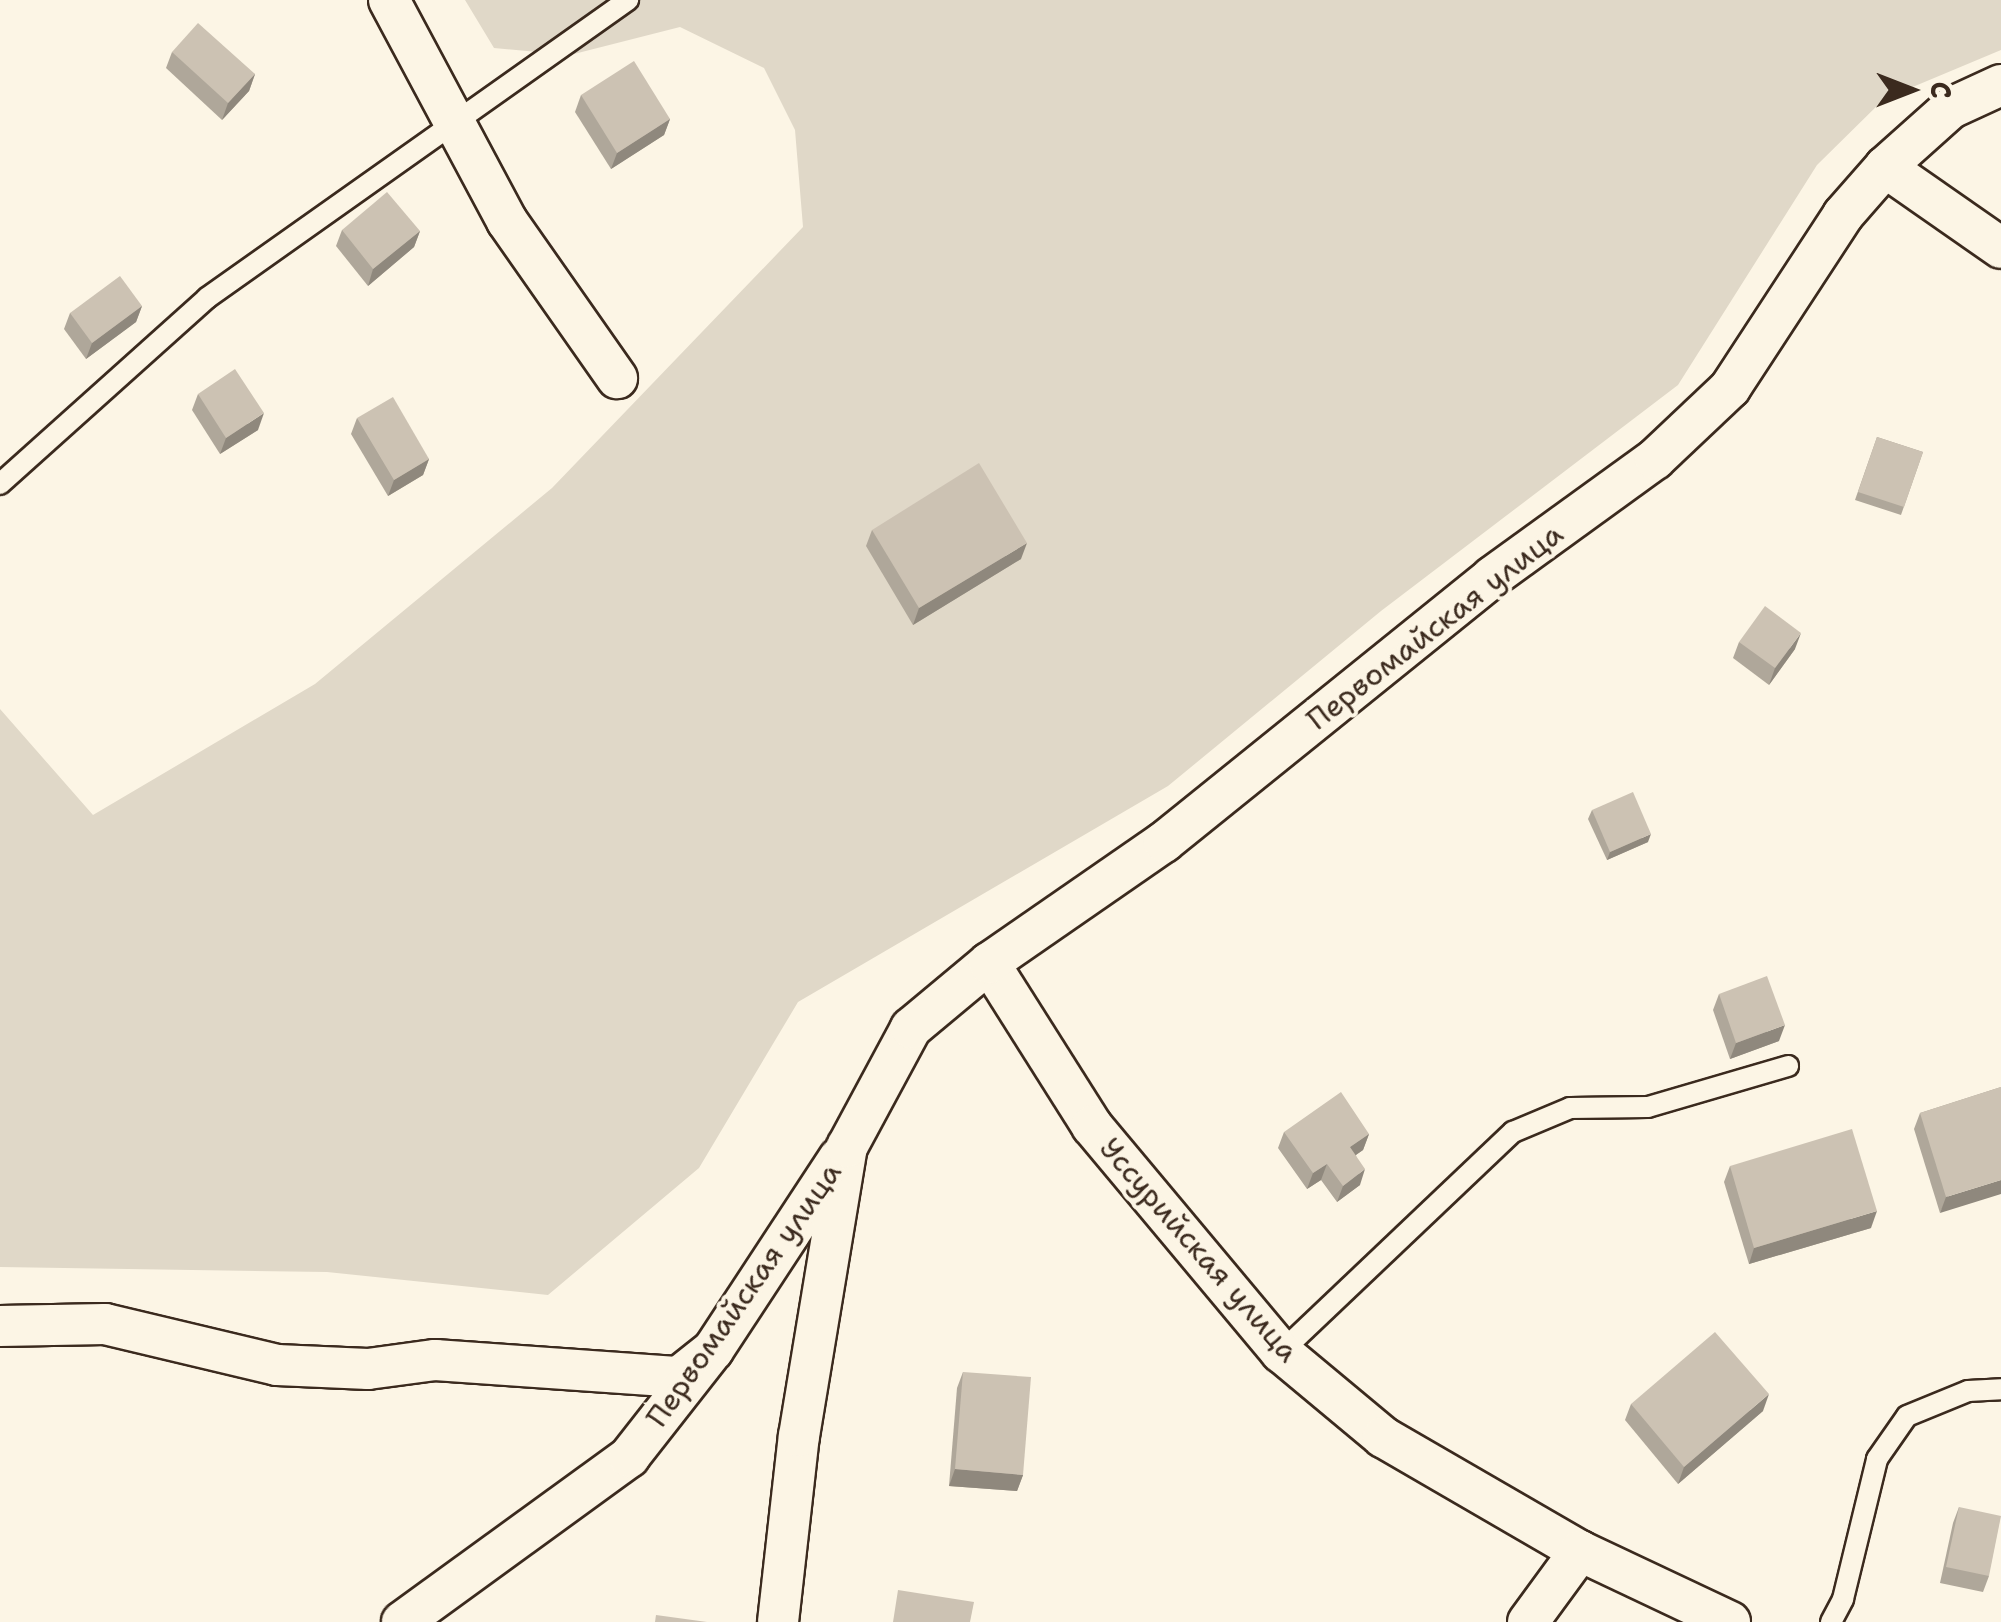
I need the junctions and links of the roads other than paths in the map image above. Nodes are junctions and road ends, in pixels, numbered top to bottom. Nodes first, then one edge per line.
1 (389, 0) edge
2 (628, 0) edge
3 (2001, 85) edge
4 (459, 122) junction
5 (1885, 167) junction
6 (2001, 248) edge
7 (617, 378) dead end
8 (0, 484) edge
9 (989, 962) junction
10 (1788, 1066) dead end
11 (847, 1146) junction
12 (0, 1326) edge
13 (713, 1350) junction
14 (1281, 1352) junction
15 (2001, 1389) edge
16 (1580, 1551) junction
17 (402, 1622) edge
18 (778, 1622) edge
19 (1528, 1622) edge
20 (1730, 1622) edge
21 (1831, 1622) edge

1 - 4 street
2 - 4 lane
3 - 5 street, Первомайская улица
4 - 7 street
4 - 8 lane
5 - 6 street
5 - 9 street, Первомайская улица
9 - 11 street, Первомайская улица
9 - 14 street, Уссурийская улица
10 - 14 lane
11 - 13 street, Первомайская улица
11 - 18 street, Первомайская улица
12 - 13 street
13 - 17 street, Первомайская улица
14 - 16 street, Уссурийская улица
15 - 21 lane
16 - 19 street
16 - 20 street, Уссурийская улица

